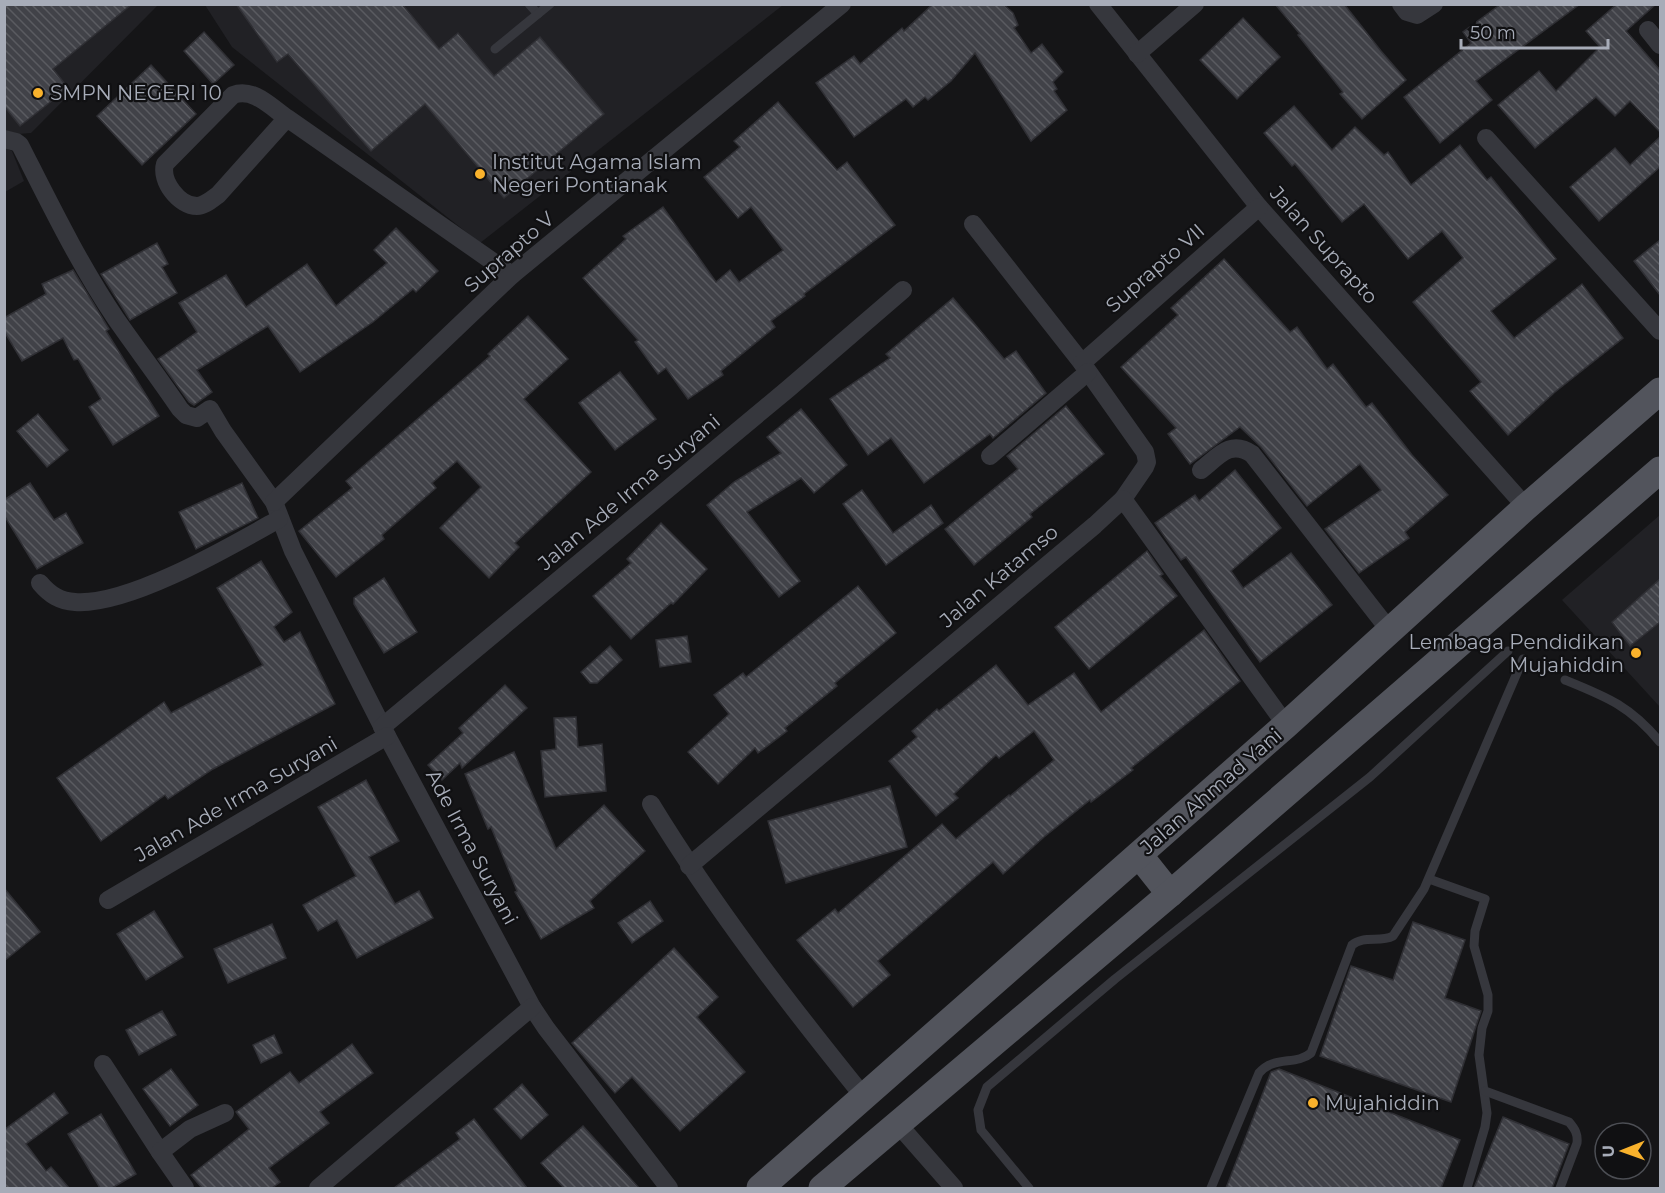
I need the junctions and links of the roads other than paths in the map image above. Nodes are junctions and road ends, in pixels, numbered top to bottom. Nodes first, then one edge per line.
1 (529, 4) edge
2 (549, 4) edge
3 (842, 4) edge
4 (1098, 4) edge
5 (1195, 4) edge
6 (1401, 4) edge
7 (1434, 4) edge
8 (538, 14) junction
9 (1648, 30) dead end
10 (1660, 45) edge
11 (495, 49) dead end
12 (1137, 54) junction
13 (287, 118) junction
14 (1486, 138) dead end
15 (4, 139) edge
16 (1259, 207) junction
17 (973, 224) dead end
18 (513, 275) junction
19 (903, 290) dead end
20 (1660, 331) edge
21 (1085, 368) junction
22 (1660, 392) edge
23 (990, 456) dead end
24 (1201, 470) dead end
25 (1660, 470) edge
26 (1123, 499) junction
27 (1527, 507) junction
28 (277, 511) junction
29 (40, 583) dead end
30 (1390, 631) junction
31 (1508, 651) dead end
32 (1523, 659) dead end
33 (1565, 680) dead end
34 (1286, 725) junction
35 (385, 732) junction
36 (1660, 742) edge
37 (651, 804) dead end
38 (1139, 855) junction
39 (689, 866) junction
40 (1429, 879) junction
41 (1170, 894) junction
42 (108, 900) dead end
43 (532, 1007) junction
44 (102, 1064) dead end
45 (1485, 1092) junction
46 (864, 1097) junction
47 (225, 1113) dead end
48 (897, 1123) junction
49 (160, 1152) junction
50 (833, 1182) edge
51 (186, 1188) edge
52 (318, 1188) edge
53 (669, 1188) edge
54 (760, 1188) edge
55 (954, 1188) edge
56 (1029, 1188) edge
57 (1211, 1188) edge
58 (1467, 1188) edge
59 (1560, 1188) edge

1 - 8 lane
2 - 8 lane
3 - 18 street, Suprapto V
4 - 12 street, Jalan Suprapto
5 - 12 street
6 - 7 street
8 - 11 lane
9 - 10 street
12 - 16 street, Jalan Suprapto
13 - 13 street
13 - 18 street
14 - 20 street
15 - 28 street, Ade Irma Suryani
16 - 21 street, Suprapto VII
16 - 27 street, Jalan Suprapto
17 - 21 street
18 - 28 street, Suprapto V
19 - 35 street, Jalan Ade Irma Suryani
21 - 23 street, Suprapto VII
21 - 26 street, Jalan Katamso
22 - 27 main road, Jalan Ahmad Yani
24 - 30 street
25 - 41 main road
26 - 34 street
26 - 39 street, Jalan Katamso
27 - 30 main road, Jalan Ahmad Yani
28 - 29 street, Suprapto V
28 - 35 street, Ade Irma Suryani
30 - 34 main road, Jalan Ahmad Yani
31 - 56 lane
32 - 40 lane
33 - 36 lane
34 - 38 main road, Jalan Ahmad Yani
35 - 42 street, Jalan Ade Irma Suryani
35 - 43 street, Ade Irma Suryani
37 - 39 street
38 - 41 main road
38 - 46 main road, Jalan Ahmad Yani
39 - 46 street
40 - 45 lane
40 - 57 lane
41 - 48 main road
43 - 52 street
43 - 53 street, Ade Irma Suryani
44 - 49 street
45 - 58 lane
45 - 59 lane
46 - 54 main road, Jalan Ahmad Yani
47 - 49 street
48 - 50 main road
48 - 55 street
49 - 51 street

